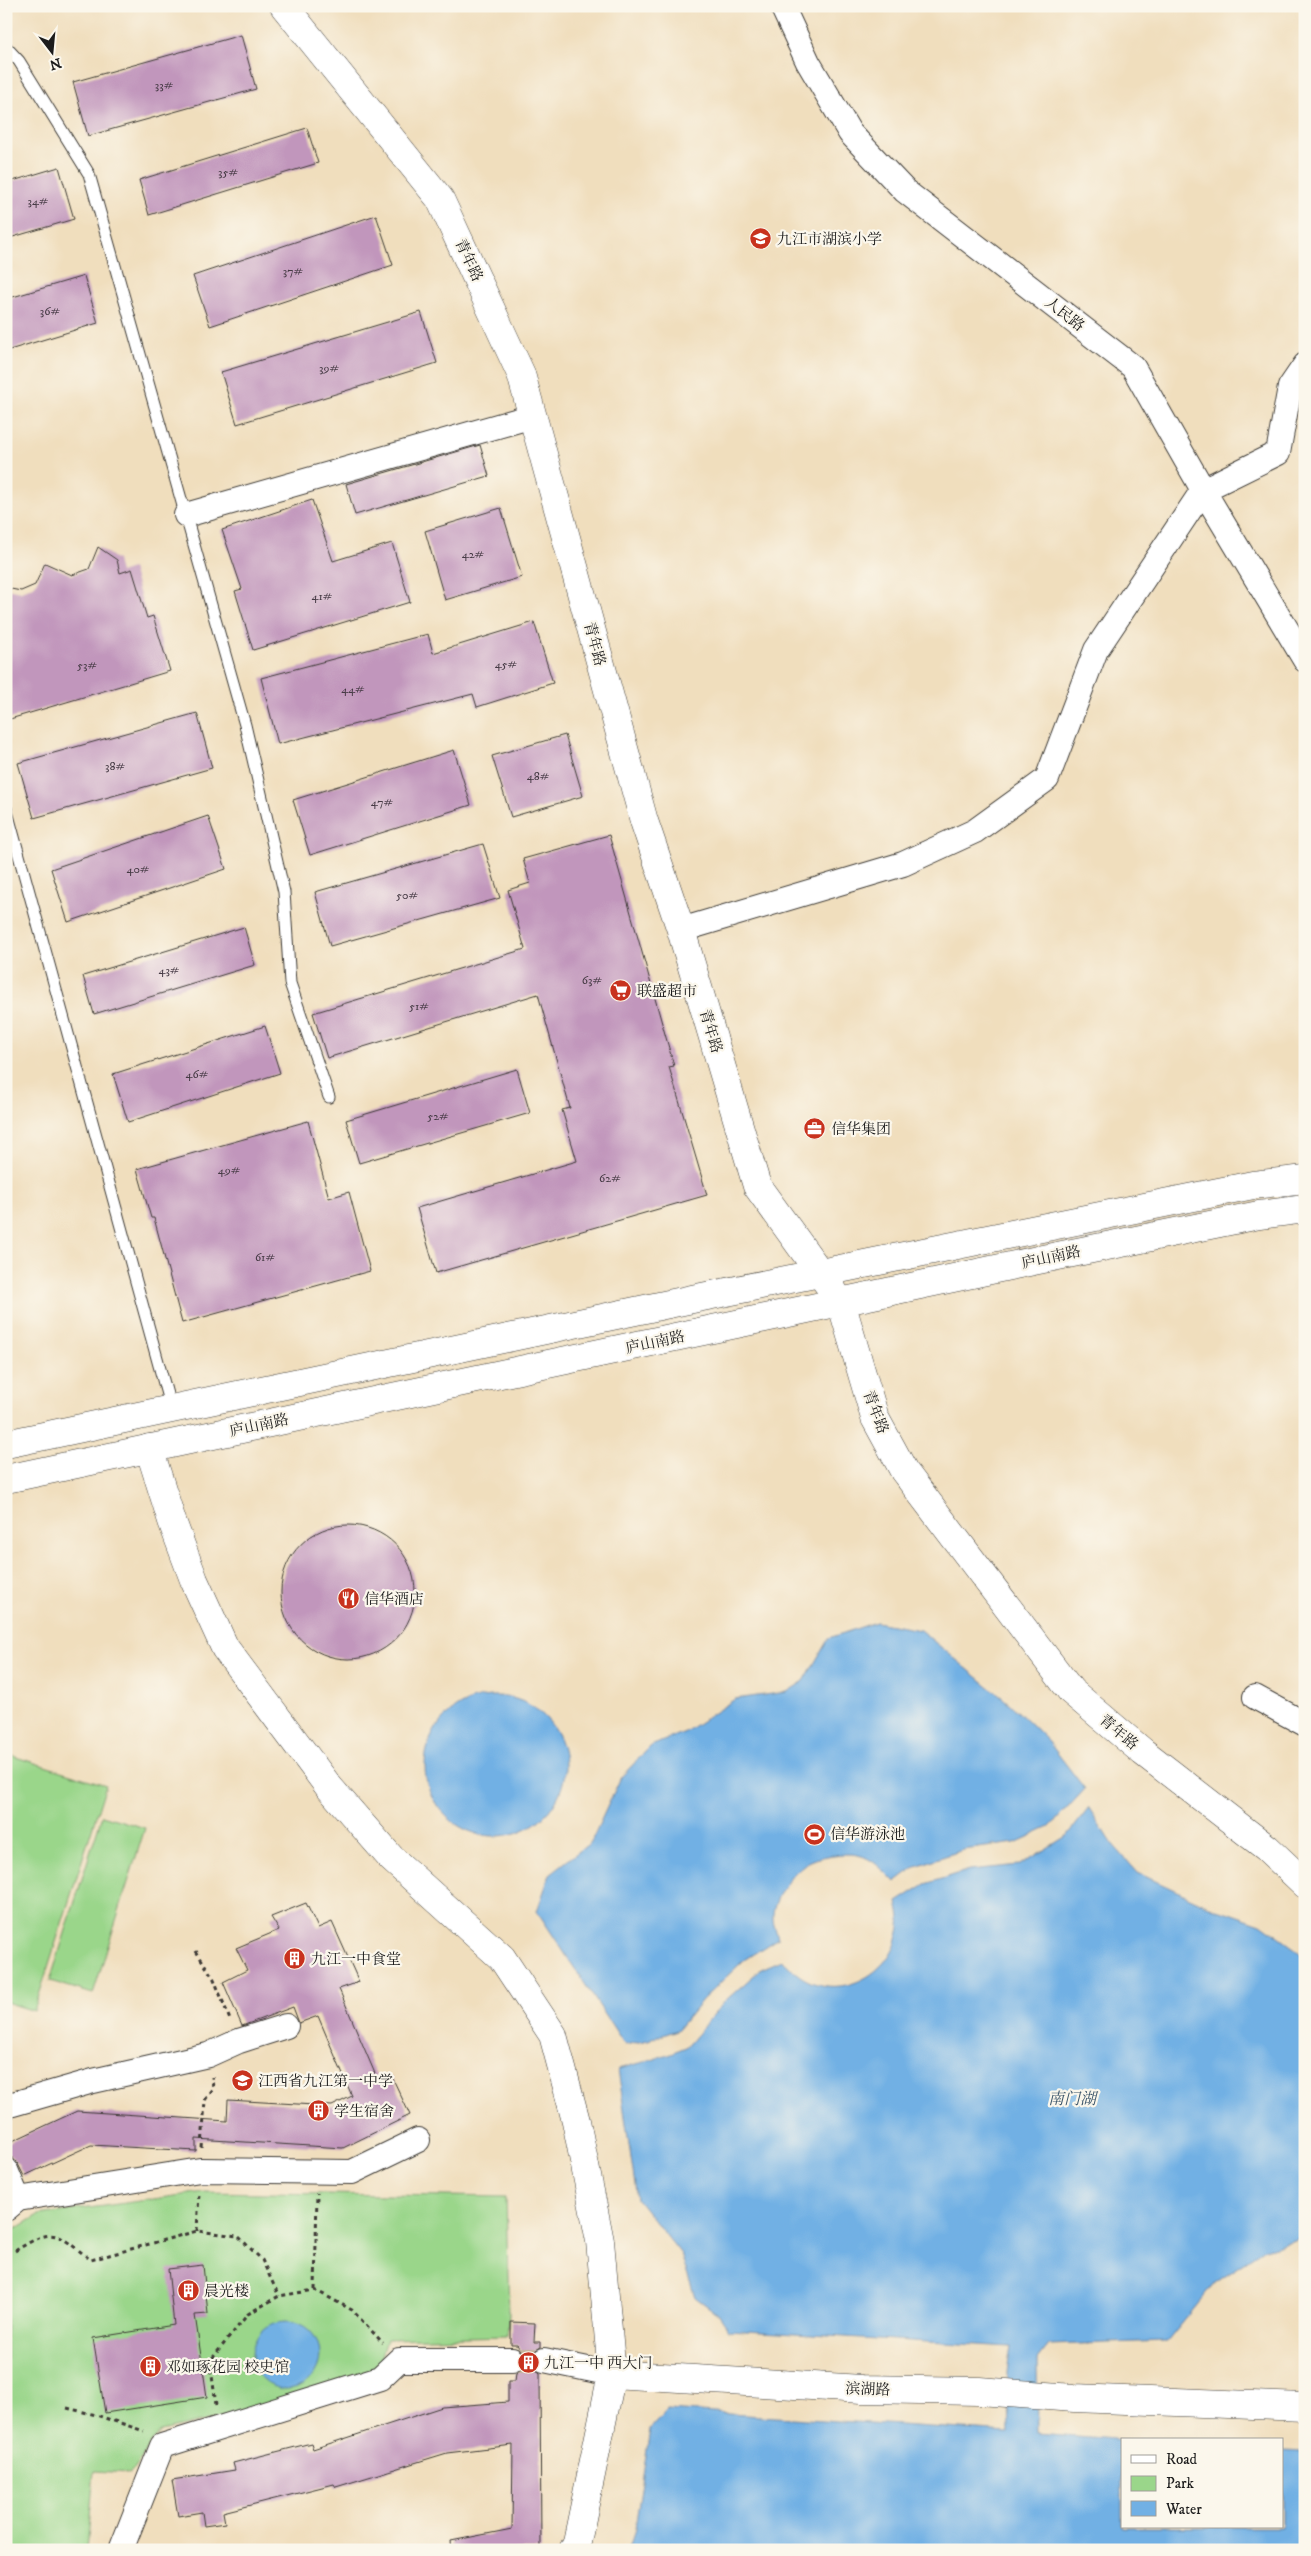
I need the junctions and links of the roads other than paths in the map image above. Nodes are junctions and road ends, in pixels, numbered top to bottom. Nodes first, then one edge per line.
1 (284, 6) edge
2 (782, 6) edge
3 (6, 47) edge
4 (1305, 365) edge
5 (533, 416) junction
6 (1203, 490) junction
7 (186, 515) junction
8 (1305, 660) edge
9 (6, 808) edge
10 (681, 930) junction
11 (329, 1098) dead end
12 (1305, 1179) edge
13 (1305, 1209) edge
14 (820, 1273) junction
15 (841, 1302) junction
16 (171, 1409) junction
17 (6, 1444) edge
18 (150, 1448) junction
19 (6, 1479) edge
20 (1255, 1697) dead end
21 (1305, 1724) edge
22 (1305, 1884) edge
23 (286, 2026) dead end
24 (6, 2106) edge
25 (418, 2140) dead end
26 (6, 2170) edge
27 (12, 2204) edge
28 (512, 2360) tunnel mouth
29 (544, 2360) tunnel mouth
30 (612, 2374) junction
31 (1305, 2407) edge
32 (121, 2550) edge
33 (573, 2550) edge

1 - 5 main road, 青年路
2 - 6 street, 人民路
3 - 7 lane
4 - 6 street
5 - 7 street
5 - 10 main road, 青年路
6 - 8 street, 人民路
6 - 10 street
7 - 11 lane
9 - 16 lane
10 - 14 main road, 青年路
12 - 14 main road, 庐山南路
13 - 15 main road, 庐山南路
14 - 15 main road, 青年路
14 - 16 main road, 庐山南路
15 - 18 main road, 庐山南路
15 - 22 main road, 青年路
16 - 17 main road, 庐山南路
18 - 19 main road, 庐山南路
18 - 30 main road
20 - 21 street
23 - 24 street
25 - 27 street
26 - 27 street
28 - 32 street
29 - 30 street
30 - 31 main road, 滨湖路
30 - 33 main road

